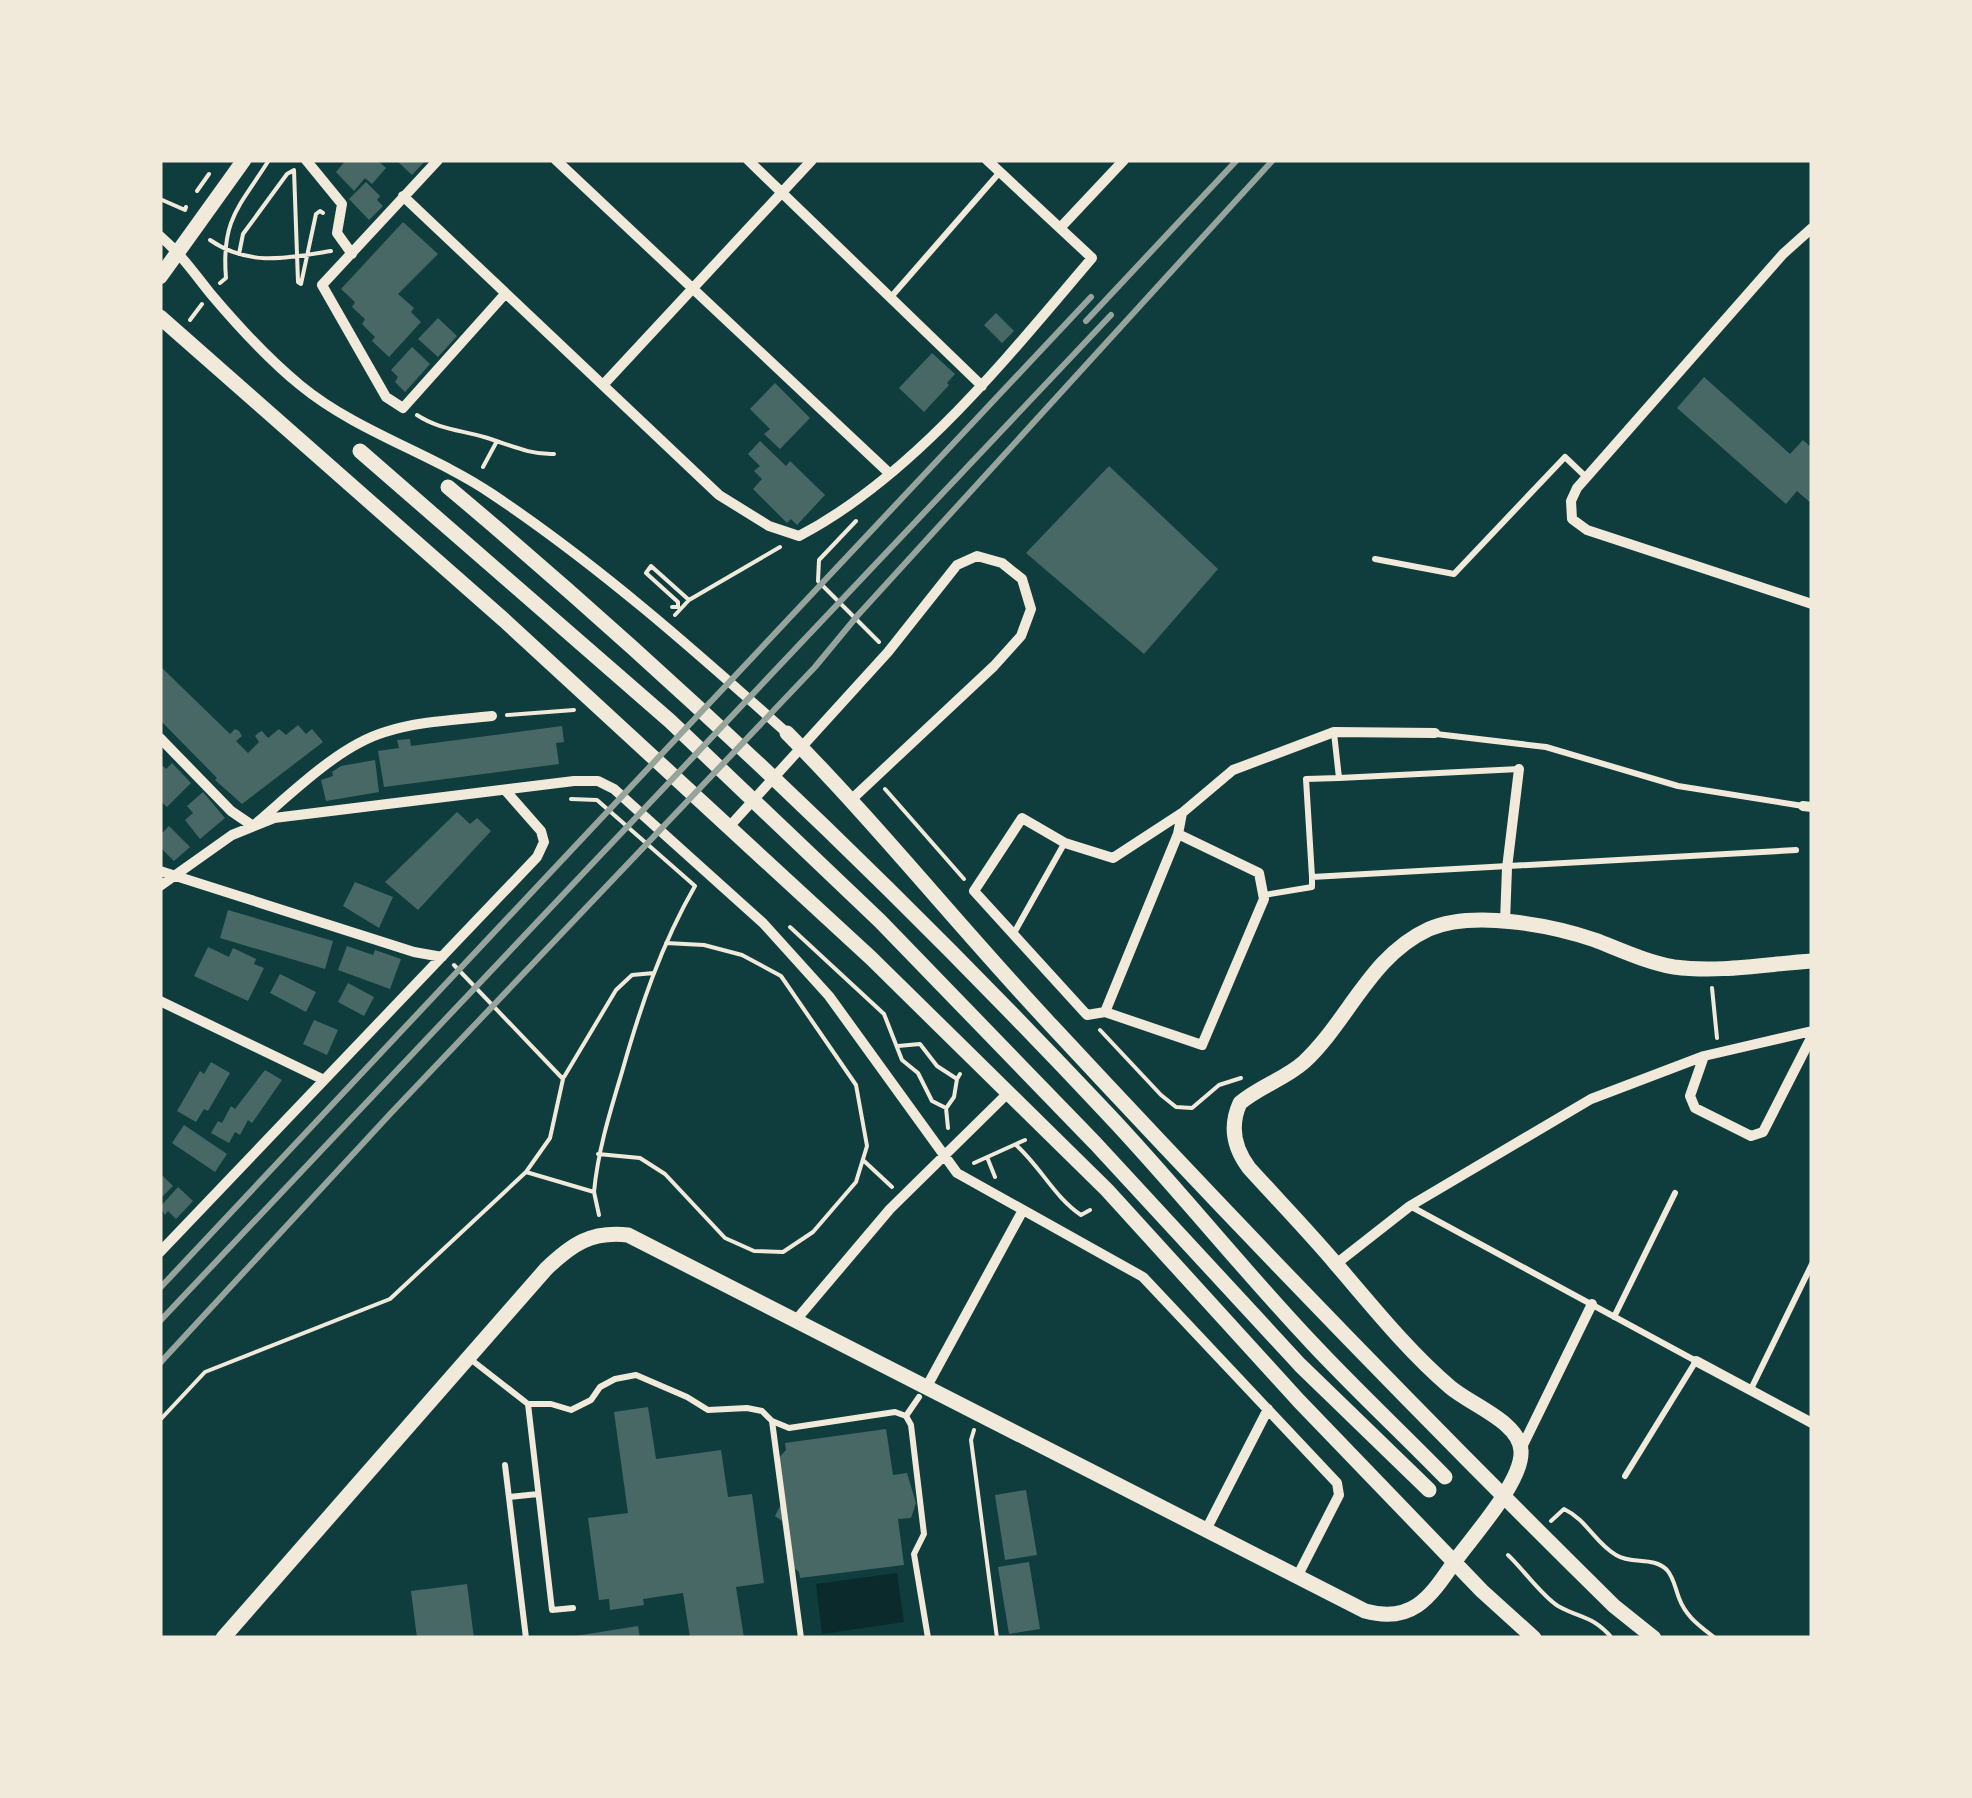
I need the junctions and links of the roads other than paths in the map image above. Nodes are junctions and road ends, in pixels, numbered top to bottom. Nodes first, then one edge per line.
1 (244, 160) edge
2 (306, 160) edge
3 (438, 160) edge
4 (556, 160) edge
5 (748, 160) edge
6 (812, 160) edge
7 (988, 160) edge
8 (1124, 160) edge
9 (1000, 172) junction
10 (782, 192) junction
11 (403, 196) junction
12 (1061, 227) junction
13 (1812, 228) edge
14 (160, 236) edge
15 (179, 252) junction
16 (352, 254) junction
17 (160, 276) edge
18 (692, 288) junction
19 (505, 294) junction
20 (891, 298) junction
21 (160, 317) edge
22 (603, 385) junction
23 (982, 386) junction
24 (360, 451) dead end
25 (889, 473) junction
26 (1587, 477) junction
27 (448, 488) dead end
28 (1375, 559) dead end
29 (1812, 604) edge
30 (492, 716) road end
31 (1334, 732) junction
32 (787, 733) joint
33 (1434, 734) joint
34 (160, 738) edge
35 (1519, 769) joint
36 (1339, 778) junction
37 (505, 790) junction
38 (852, 798) junction
39 (1808, 806) edge
40 (1182, 812) junction
41 (252, 826) junction
42 (728, 828) junction
43 (1178, 834) junction
44 (1065, 843) junction
45 (1796, 850) dead end
46 (1507, 868) junction
47 (160, 871) edge
48 (172, 876) junction
49 (1312, 877) junction
50 (160, 886) edge
51 (1263, 895) junction
52 (1505, 922) junction
53 (1014, 934) junction
54 (442, 957) junction
55 (1812, 961) edge
56 (160, 1002) edge
57 (1105, 1012) junction
58 (1812, 1034) edge
59 (1704, 1056) junction
60 (322, 1079) junction
61 (1009, 1092) junction
62 (945, 1153) junction
63 (1675, 1192) dead end
64 (1410, 1206) junction
65 (1022, 1210) junction
66 (160, 1252) edge
67 (1336, 1264) junction
68 (1812, 1264) edge
69 (1592, 1304) junction
70 (1614, 1317) junction
71 (796, 1320) junction
72 (468, 1358) junction
73 (1696, 1360) junction
74 (1750, 1390) junction
75 (922, 1393) junction
76 (528, 1404) junction
77 (1268, 1410) junction
78 (906, 1416) junction
79 (772, 1421) junction
80 (1812, 1423) edge
81 (1521, 1449) junction
82 (504, 1464) dead end
83 (1625, 1476) dead end
84 (1445, 1477) dead end
85 (1428, 1490) dead end
86 (538, 1494) junction
87 (509, 1497) junction
88 (1502, 1497) junction
89 (1206, 1530) junction
90 (1454, 1563) junction
91 (1297, 1577) junction
92 (573, 1608) dead end
93 (223, 1638) edge
94 (526, 1638) edge
95 (801, 1638) edge
96 (928, 1638) edge
97 (1534, 1638) edge
98 (1654, 1638) edge

1 - 15 street
2 - 16 street
3 - 11 street
4 - 18 street
5 - 10 street
6 - 10 street
7 - 9 street
8 - 12 street
9 - 12 street
9 - 20 lane
10 - 18 street
10 - 20 street
11 - 16 street
11 - 19 street
12 - 23 street
13 - 26 street
14 - 15 street
15 - 17 street
15 - 32 street
16 - 19 street
18 - 22 street
18 - 25 street
19 - 22 street
20 - 23 street
21 - 42 street
22 - 25 street
23 - 25 street
24 - 85 street
26 - 28 lane
26 - 29 street
27 - 84 street
30 - 41 street
31 - 33 street
31 - 36 lane
31 - 40 street
32 - 38 street
33 - 39 lane
34 - 41 street
35 - 36 lane
35 - 46 street
36 - 49 lane
37 - 41 street
37 - 54 street
37 - 62 street
38 - 42 street
38 - 88 street
40 - 43 street
40 - 44 street
41 - 48 street
42 - 61 street
43 - 51 street
43 - 57 street
44 - 53 lane
44 - 53 street
45 - 46 lane
46 - 49 lane
46 - 52 street
47 - 48 street
48 - 50 street
48 - 54 street
49 - 51 lane
51 - 57 street
52 - 55 street
52 - 67 street
53 - 57 street
54 - 60 street
56 - 60 street
58 - 59 street
58 - 59 street
59 - 64 street
60 - 66 street
61 - 62 street
61 - 90 street
62 - 65 street
62 - 71 street
63 - 70 lane
64 - 67 street
64 - 69 lane
65 - 75 street
65 - 77 street
67 - 81 street
68 - 74 lane
69 - 70 lane
69 - 81 street
70 - 73 lane
71 - 72 street
71 - 75 street
72 - 76 lane
72 - 93 street
73 - 74 street
73 - 83 lane
74 - 80 street
75 - 78 lane
75 - 89 street
76 - 79 lane
76 - 86 lane
77 - 89 street
77 - 91 street
78 - 79 lane
78 - 96 lane
79 - 95 lane
81 - 88 street
82 - 87 lane
86 - 87 lane
86 - 92 lane
87 - 94 lane
88 - 90 street
88 - 98 street
89 - 91 street
90 - 91 street
90 - 97 street

